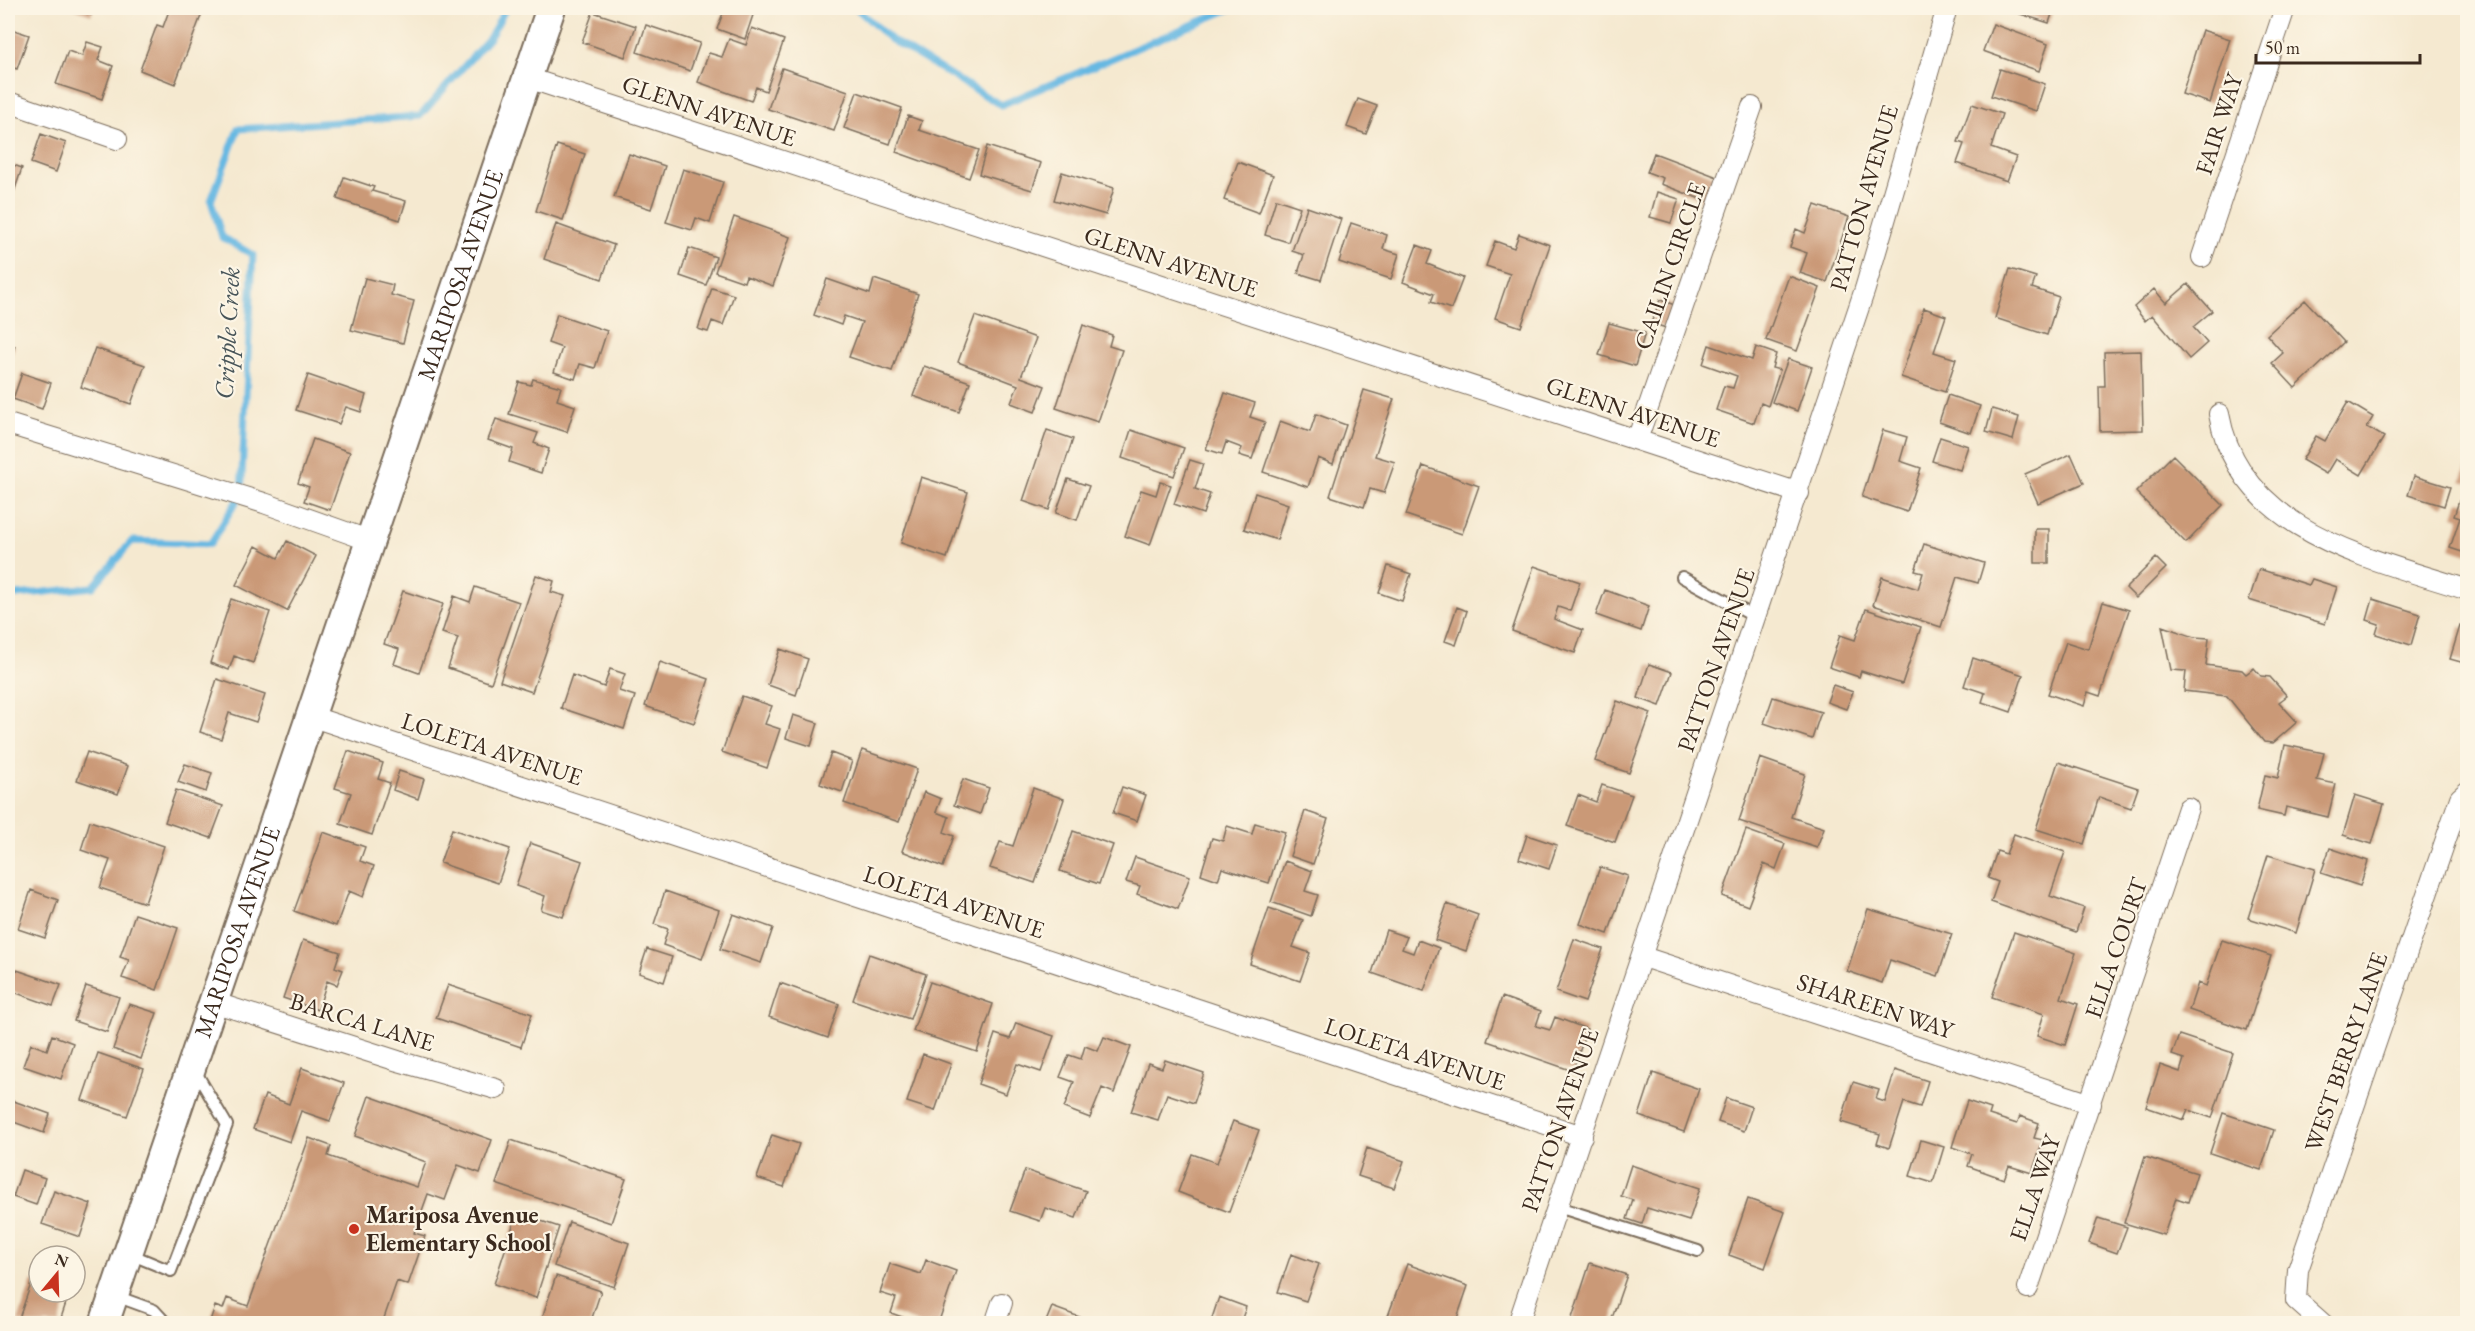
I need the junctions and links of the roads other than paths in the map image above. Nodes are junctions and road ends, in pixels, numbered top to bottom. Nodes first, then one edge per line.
1 (551, 8) edge
2 (1947, 8) edge
3 (2285, 8) edge
4 (528, 78) junction
5 (8, 102) edge
6 (1752, 107) dead end
7 (117, 139) dead end
8 (2202, 257) dead end
9 (2219, 414) dead end
10 (8, 424) edge
11 (1637, 440) junction
12 (1799, 493) junction
13 (368, 540) junction
14 (1682, 578) dead end
15 (2468, 590) edge
16 (1757, 618) junction
17 (310, 716) junction
18 (2468, 791) edge
19 (2188, 808) dead end
20 (1643, 957) junction
21 (213, 1002) junction
22 (191, 1065) junction
23 (496, 1089) dead end
24 (2091, 1104) junction
25 (1582, 1136) junction
26 (1558, 1207) junction
27 (1698, 1251) dead end
28 (127, 1253) junction
29 (2028, 1288) dead end
30 (113, 1295) junction
31 (1002, 1303) dead end
32 (104, 1323) edge
33 (167, 1323) edge
34 (995, 1323) edge
35 (1518, 1323) edge
36 (2323, 1323) edge

1 - 4 street, MARIPOSA AVENUE
2 - 12 street, PATTON AVENUE
3 - 8 street, FAIR WAY
4 - 11 street, GLENN AVENUE
4 - 13 street, MARIPOSA AVENUE
5 - 7 street
6 - 11 street, CAILIN CIRCLE
9 - 15 street
10 - 13 street
11 - 12 street, GLENN AVENUE
12 - 16 street, PATTON AVENUE
13 - 17 street, MARIPOSA AVENUE
14 - 16 lane
16 - 20 street, PATTON AVENUE
17 - 21 street, MARIPOSA AVENUE
17 - 25 street, LOLETA AVENUE
18 - 36 street, WEST BERRY LANE
19 - 24 street, ELLA COURT
20 - 24 street, SHAREEN WAY
20 - 25 street, PATTON AVENUE
21 - 22 street, MARIPOSA AVENUE
21 - 23 street, BARCA LANE
22 - 28 street, MARIPOSA AVENUE
22 - 28 lane
24 - 29 street, ELLA WAY
25 - 26 street, PATTON AVENUE
26 - 27 lane
26 - 35 street, PATTON AVENUE
28 - 30 street, MARIPOSA AVENUE
30 - 32 street, MARIPOSA AVENUE
30 - 33 lane
31 - 34 street

